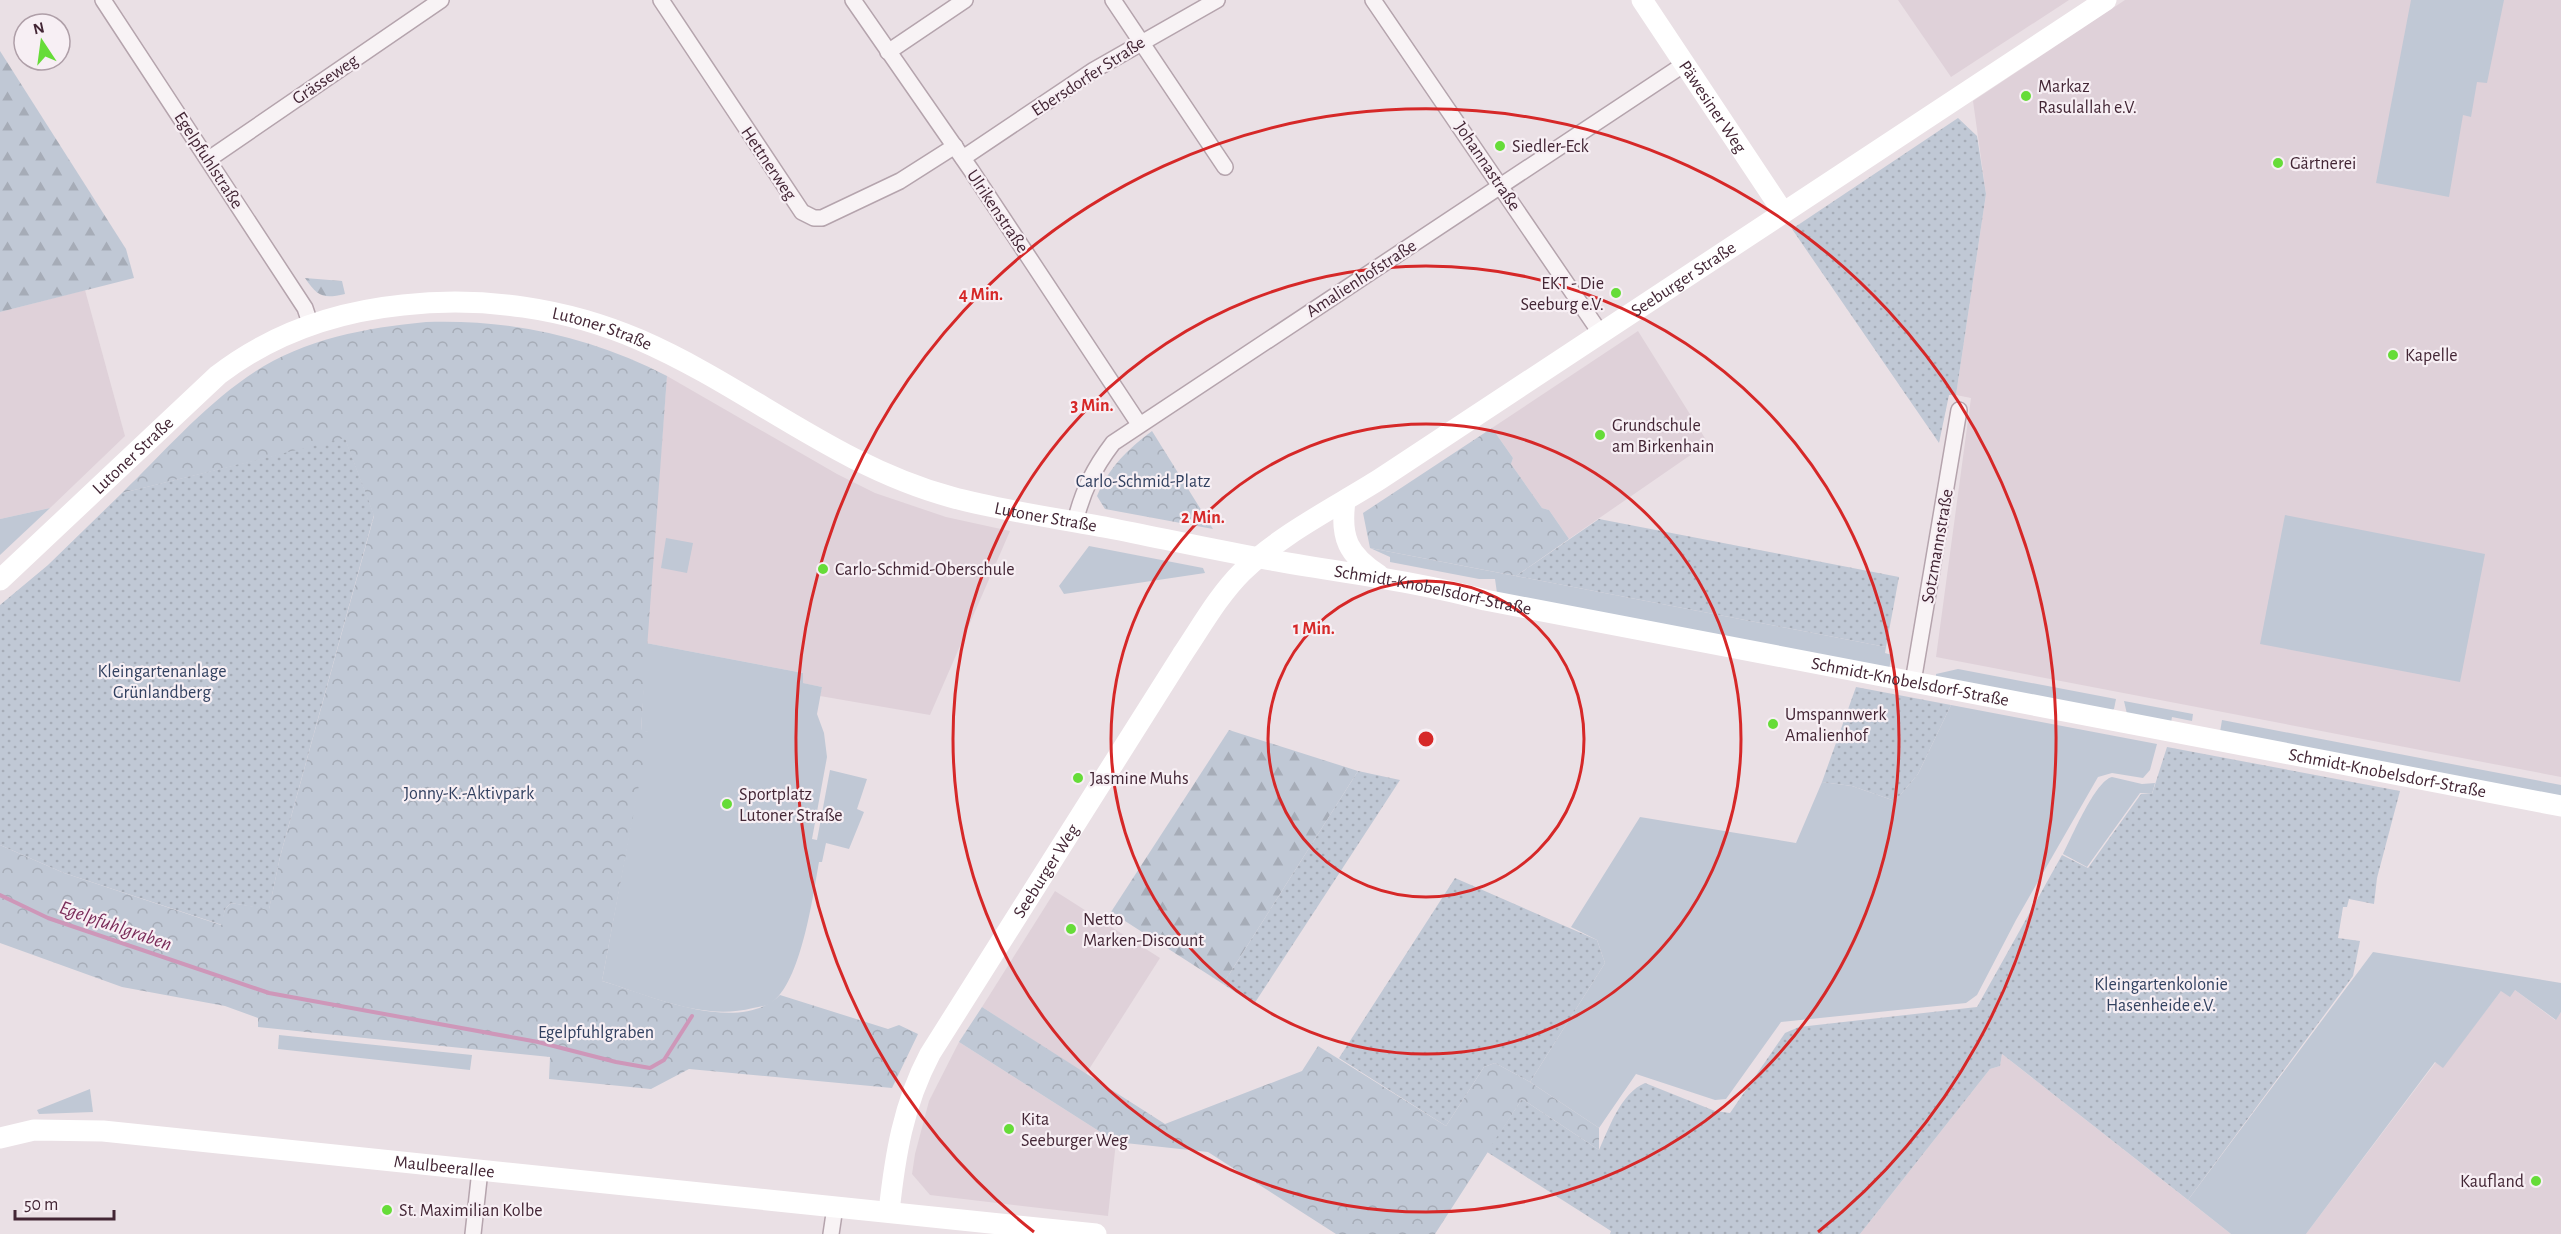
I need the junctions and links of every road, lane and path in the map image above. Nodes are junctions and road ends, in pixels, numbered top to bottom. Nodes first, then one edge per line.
1 (103, 0) edge
2 (441, 0) edge
3 (661, 0) edge
4 (854, 0) edge
5 (965, 0) edge
6 (1113, 0) edge
7 (1217, 0) edge
8 (1373, 0) edge
9 (1642, 0) edge
10 (2106, 0) edge
11 (1141, 41) junction
12 (888, 52) junction
13 (1683, 65) junction
14 (959, 152) junction
15 (209, 159) junction
16 (1225, 166) dead end
17 (1502, 186) junction
18 (1783, 212) junction
19 (310, 323) junction
20 (1601, 333) junction
21 (1959, 410) dead end
22 (1139, 424) junction
23 (1345, 501) junction
24 (1075, 522) junction
25 (1259, 558) junction
26 (1382, 577) junction
27 (0, 580) edge
28 (1913, 682) junction
29 (2561, 806) edge
30 (0, 1138) edge
31 (480, 1170) junction
32 (835, 1207) junction
33 (889, 1212) junction
34 (473, 1234) edge
35 (831, 1234) edge
36 (1096, 1234) edge

1 - 15 street, Egelpfuhlstraße
2 - 15 street, Grässeweg
3 - 14 street, Hettnerweg
4 - 12 street, Ulrikenstraße
5 - 12 street
6 - 11 street
7 - 11 street, Ebersdorfer Straße
8 - 17 street, Johannastraße
9 - 13 street, Päwesiner Weg
10 - 18 street, Seeburger Straße
11 - 14 street, Ebersdorfer Straße
11 - 16 street
12 - 14 street, Ulrikenstraße
13 - 17 street, Amalienhofstraße
13 - 18 street, Päwesiner Weg
14 - 22 street, Ulrikenstraße
15 - 19 street, Egelpfuhlstraße
17 - 20 street, Johannastraße
17 - 22 street, Amalienhofstraße
18 - 20 street, Seeburger Straße
19 - 24 street, Lutoner Straße
19 - 27 street, Lutoner Straße
20 - 23 street, Seeburger Straße
21 - 28 street, Sotzmannstraße
22 - 24 street, Amalienhofstraße
23 - 25 street, Seeburger Straße
23 - 26 street
24 - 25 street, Lutoner Straße
25 - 26 street, Schmidt-Knobelsdorf-Straße
25 - 33 street, Seeburger Weg
26 - 28 street, Schmidt-Knobelsdorf-Straße
28 - 29 street, Schmidt-Knobelsdorf-Straße
30 - 31 street, Maulbeerallee
31 - 32 street, Maulbeerallee
31 - 34 street
32 - 33 street, Maulbeerallee
32 - 35 street
33 - 36 street, Maulbeerallee

